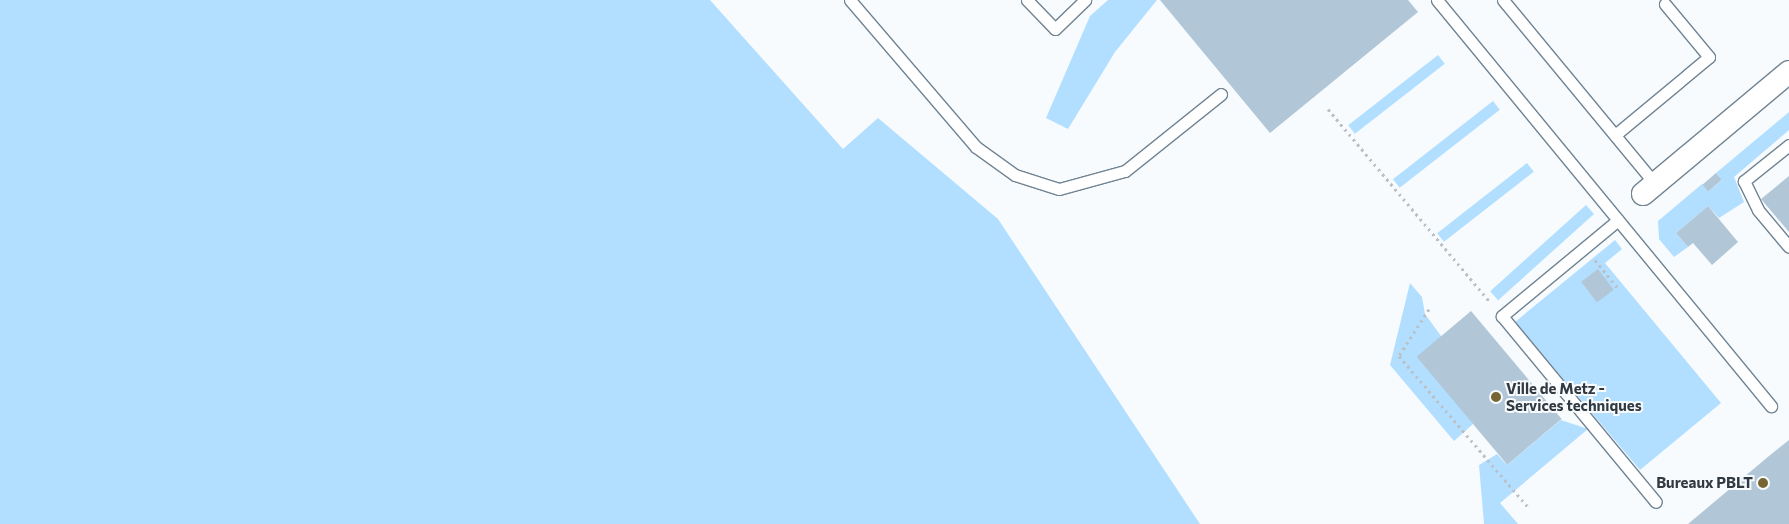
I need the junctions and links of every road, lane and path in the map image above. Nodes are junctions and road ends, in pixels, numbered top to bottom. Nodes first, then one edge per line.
1 (850, 0) edge
2 (1027, 0) edge
3 (1085, 0) edge
4 (1437, 0) edge
5 (1503, 0) edge
6 (1664, 4) dead end
7 (1789, 72) edge
8 (1221, 94) dead end
9 (1328, 109) dead end
10 (1615, 135) junction
11 (1789, 144) edge
12 (1649, 189) joint
13 (1618, 220) junction
14 (1789, 247) edge
15 (1585, 248) junction
16 (1617, 287) dead end
17 (1429, 309) dead end
18 (1502, 316) junction
19 (1771, 406) dead end
20 (1656, 502) dead end
21 (1528, 507) dead end

1 - 8 lane
2 - 3 lane
4 - 13 lane
5 - 10 lane
6 - 10 lane
7 - 12 street
9 - 18 path
10 - 12 lane
11 - 14 lane
13 - 15 lane
13 - 19 lane
15 - 16 path
15 - 18 lane
17 - 21 path
18 - 20 lane

